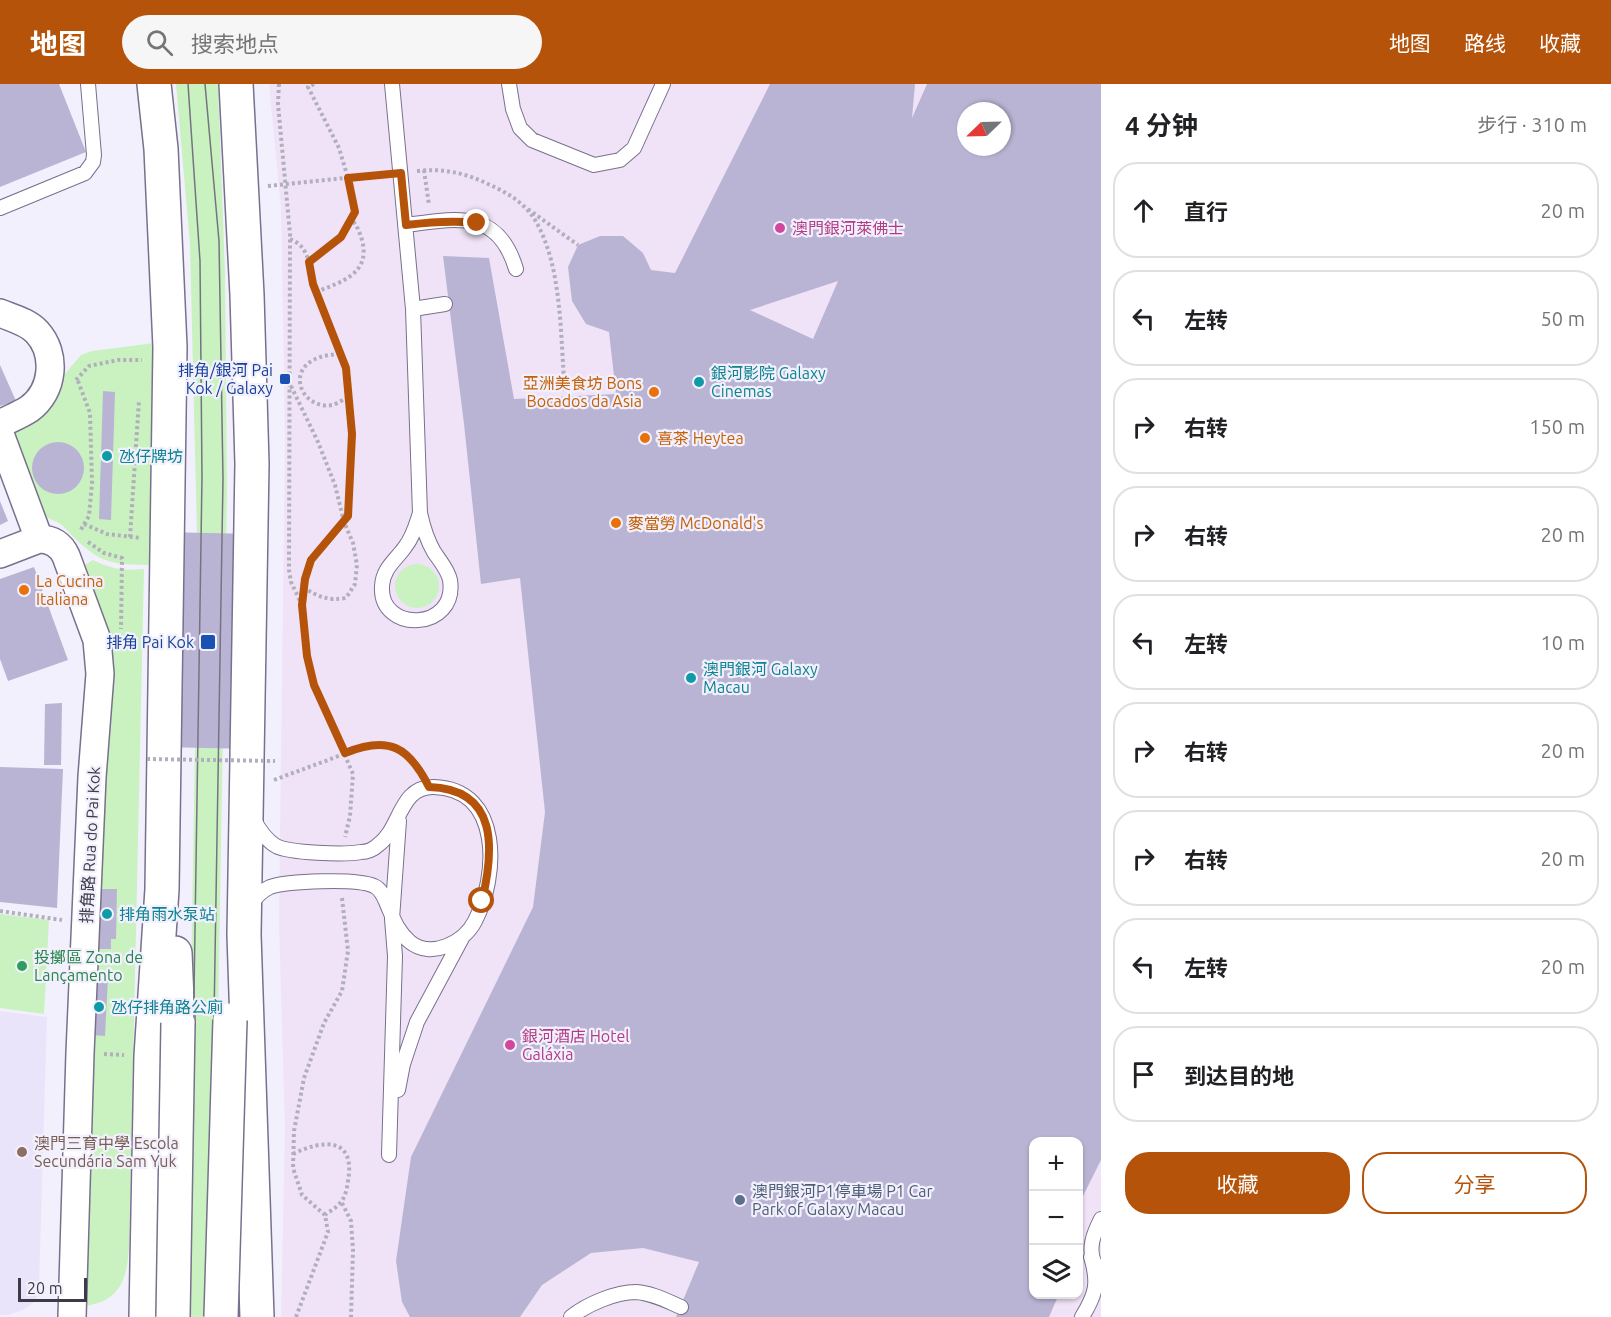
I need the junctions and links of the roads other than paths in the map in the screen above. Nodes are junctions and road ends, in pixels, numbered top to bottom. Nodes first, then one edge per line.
1 (88, 84) edge
2 (154, 84) edge
3 (236, 84) edge
4 (392, 84) edge
5 (509, 84) edge
6 (663, 84) edge
7 (0, 208) edge
8 (406, 225) junction
9 (516, 269) dead end
10 (445, 304) dead end
11 (412, 309) junction
12 (0, 313) edge
13 (0, 424) edge
14 (0, 434) edge
15 (420, 513) junction
16 (39, 539) junction
17 (0, 554) edge
18 (247, 802) junction
19 (400, 811) junction
20 (162, 889) junction
21 (392, 919) junction
22 (244, 923) junction
23 (462, 938) junction
24 (1101, 1219) edge
25 (1091, 1257) junction
26 (1101, 1273) edge
27 (1096, 1297) edge
28 (681, 1306) dead end
29 (72, 1317) edge
30 (146, 1317) edge
31 (173, 1317) edge
32 (221, 1317) edge
33 (257, 1317) edge
34 (571, 1317) edge
35 (1082, 1317) edge

1 - 7 lane
2 - 20 main road
3 - 18 main road
4 - 8 lane
5 - 6 lane
8 - 9 lane
8 - 11 lane
10 - 11 lane
11 - 15 lane
12 - 13 street
14 - 16 street
15 - 15 lane
16 - 17 street
16 - 29 street, 排角路 Rua do Pai Kok
18 - 19 lane
18 - 22 main road
19 - 21 lane
19 - 23 lane
20 - 30 main road
20 - 31 main road, bridge
21 - 22 lane
21 - 23 lane
21 - 23 lane
22 - 32 main road, bridge
22 - 33 main road
24 - 25 lane
25 - 26 lane
25 - 27 lane
27 - 35 lane
28 - 34 lane

